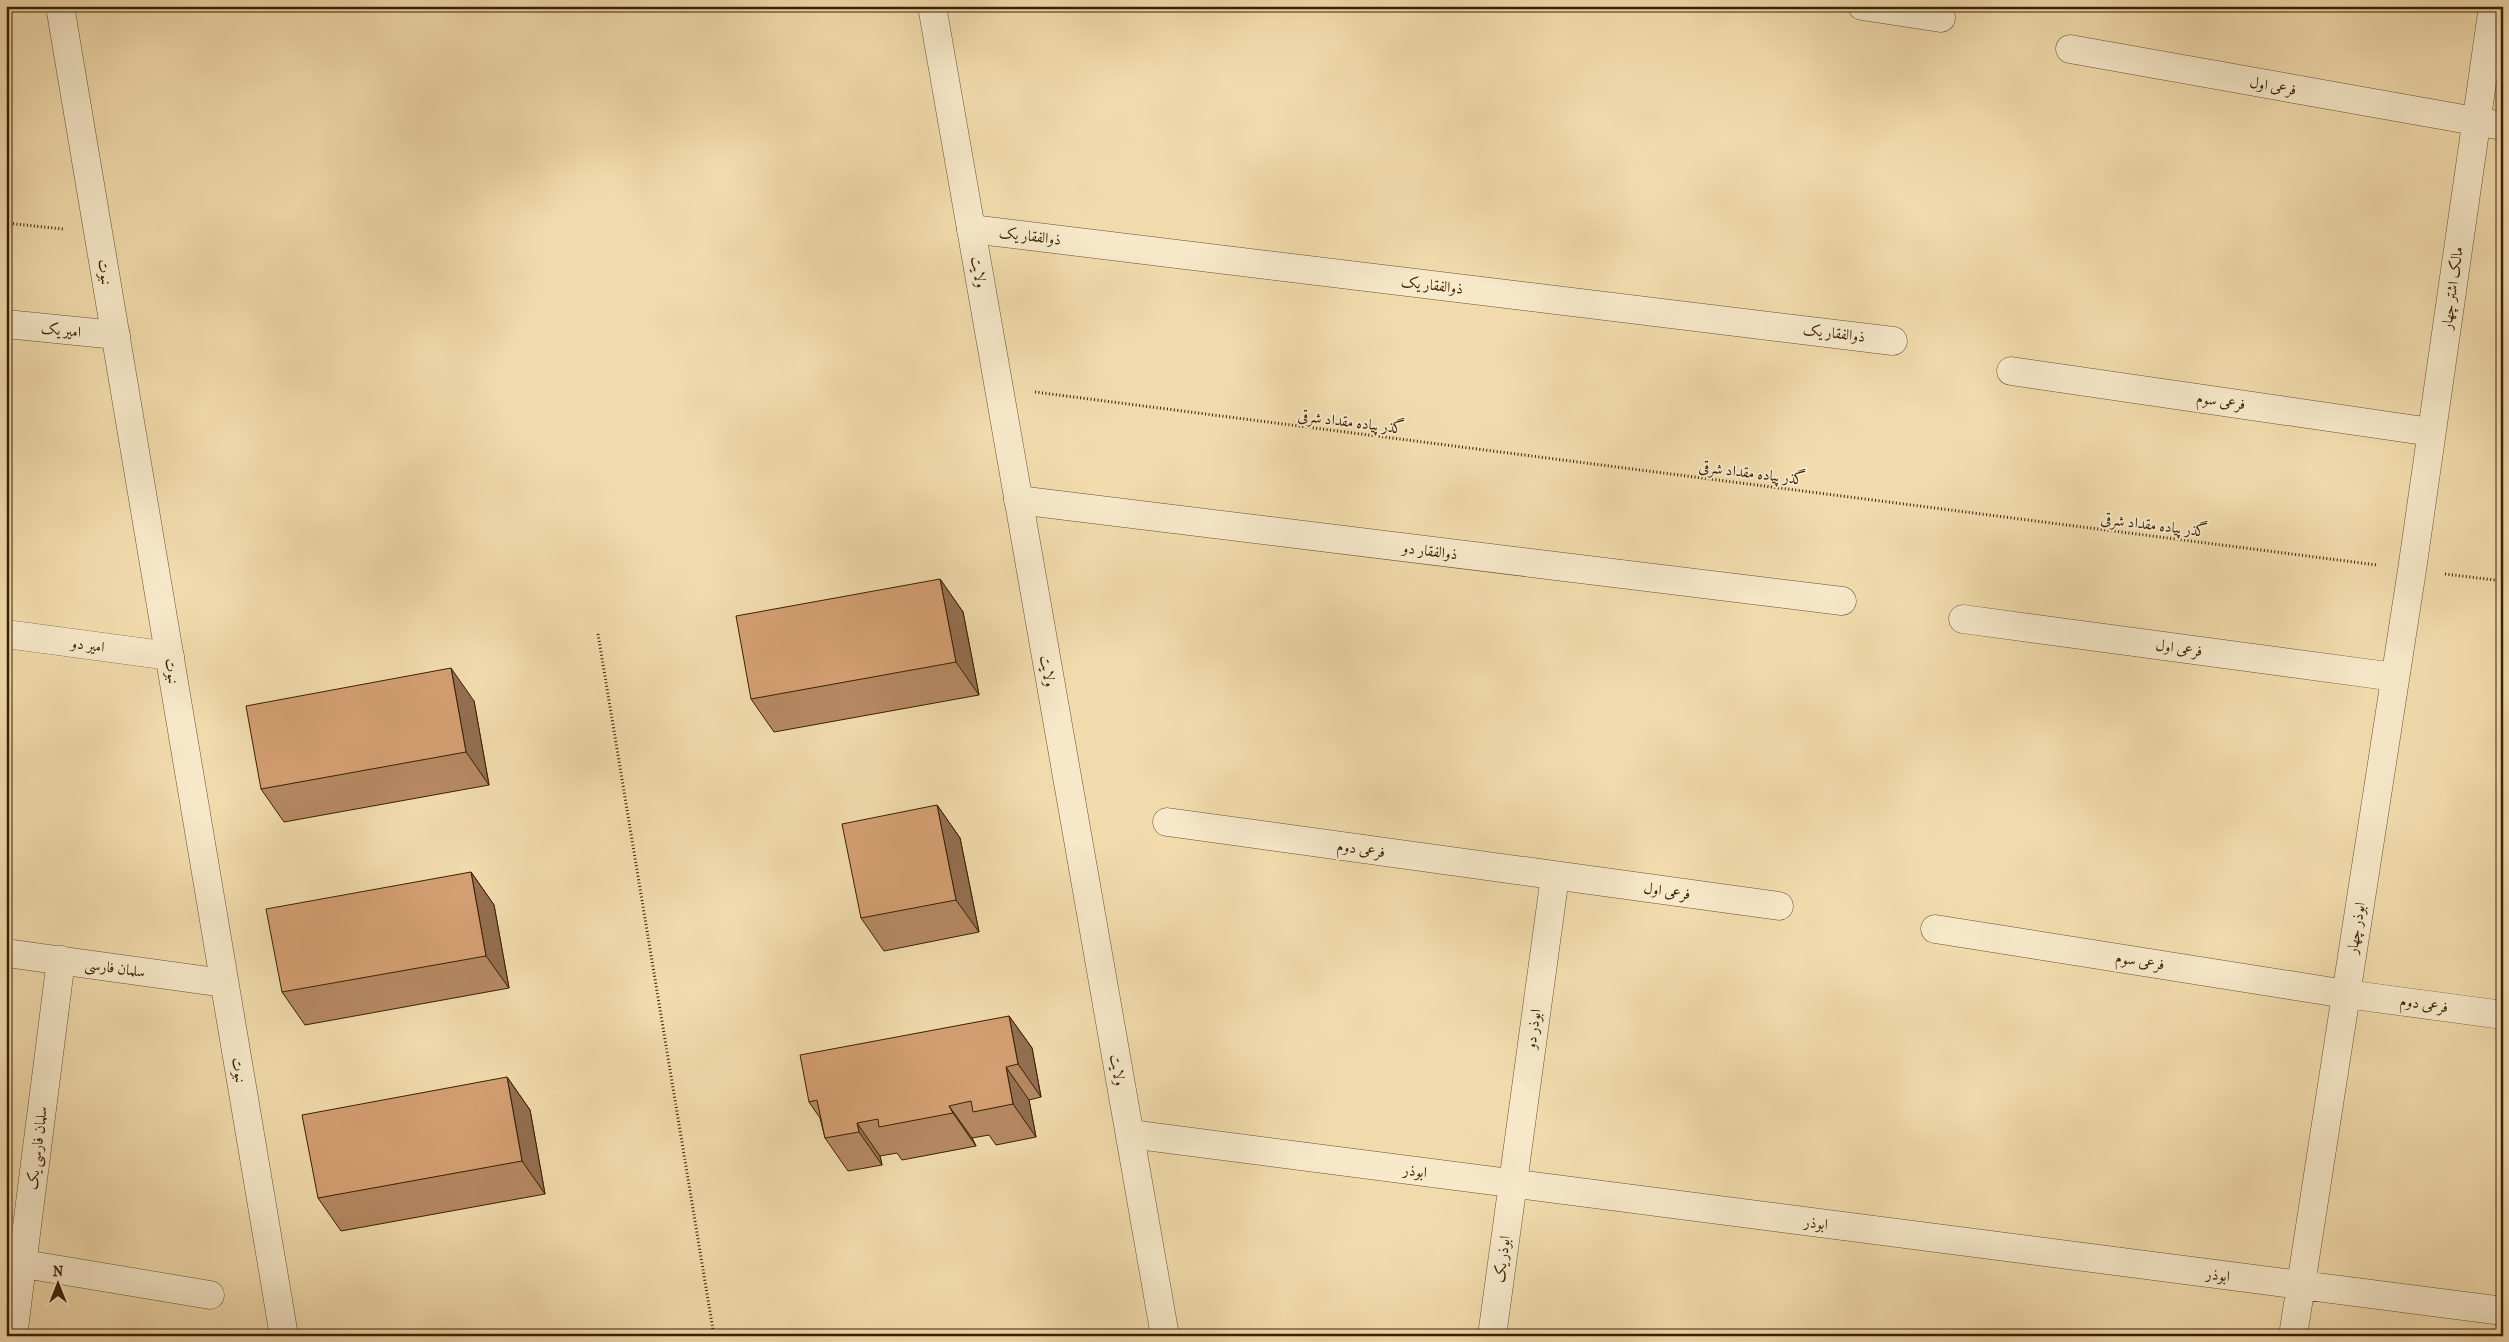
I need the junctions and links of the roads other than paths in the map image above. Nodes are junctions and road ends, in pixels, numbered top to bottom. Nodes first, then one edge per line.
1 (60, 6) edge
2 (932, 6) edge
3 (1862, 6) edge
4 (2493, 6) edge
5 (1941, 18) dead end
6 (2070, 49) dead end
7 (2476, 122) junction
8 (2503, 126) edge
9 (971, 229) junction
10 (6, 324) edge
11 (116, 336) junction
12 (1893, 341) dead end
13 (2011, 371) dead end
14 (2431, 432) junction
15 (1018, 500) junction
16 (2412, 570) joint
17 (1842, 602) dead end
18 (1962, 620) dead end
19 (6, 634) edge
20 (170, 656) junction
21 (2395, 677) junction
22 (1167, 822) dead end
23 (1555, 876) junction
24 (1779, 906) dead end
25 (1935, 929) dead end
26 (6, 953) edge
27 (61, 960) junction
28 (224, 983) junction
29 (2346, 994) junction
30 (2503, 1015) edge
31 (1130, 1134) junction
32 (1511, 1183) junction
33 (14, 1262) edge
34 (2300, 1285) junction
35 (210, 1295) dead end
36 (2503, 1311) edge
37 (13, 1336) edge
38 (284, 1336) edge
39 (1165, 1336) edge
40 (1492, 1336) edge
41 (2293, 1336) edge

1 - 11 street, نبوت
2 - 9 street, ولایت
3 - 5 street
4 - 7 street, مالک اشتر چهار
6 - 7 street, فرعی اول
7 - 8 street
7 - 14 street, مالک اشتر چهار
9 - 12 street, ذوالفقار یک
9 - 15 street, ولایت
10 - 11 street, امیر یک
11 - 20 street, نبوت
13 - 14 street, فرعی سوم
14 - 16 street, مالک اشتر چهار
15 - 17 street, ذوالفقار دو
15 - 31 street, ولایت
16 - 21 street, ابوذر چهار
18 - 21 street, فرعی اول
19 - 20 street, امیر دو
20 - 28 street, نبوت
21 - 29 street, ابوذر چهار
22 - 23 street, فرعی دوم
23 - 24 street, فرعی اول
23 - 32 street, ابوذر دو
25 - 29 street, فرعی سوم
26 - 27 street, سلمان فارسی
27 - 28 street, سلمان فارسی
27 - 33 street, سلمان فارسی یک
28 - 38 street, نبوت
29 - 30 street, فرعی دوم
29 - 34 street, ابوذر چهار
31 - 32 street, ابوذر
31 - 39 street, ولایت
32 - 34 street, ابوذر
32 - 40 street, ابوذر یک
33 - 35 street
33 - 37 street, سلمان فارسی یک
34 - 36 street, ابوذر
34 - 41 street, ابوذر چهار

